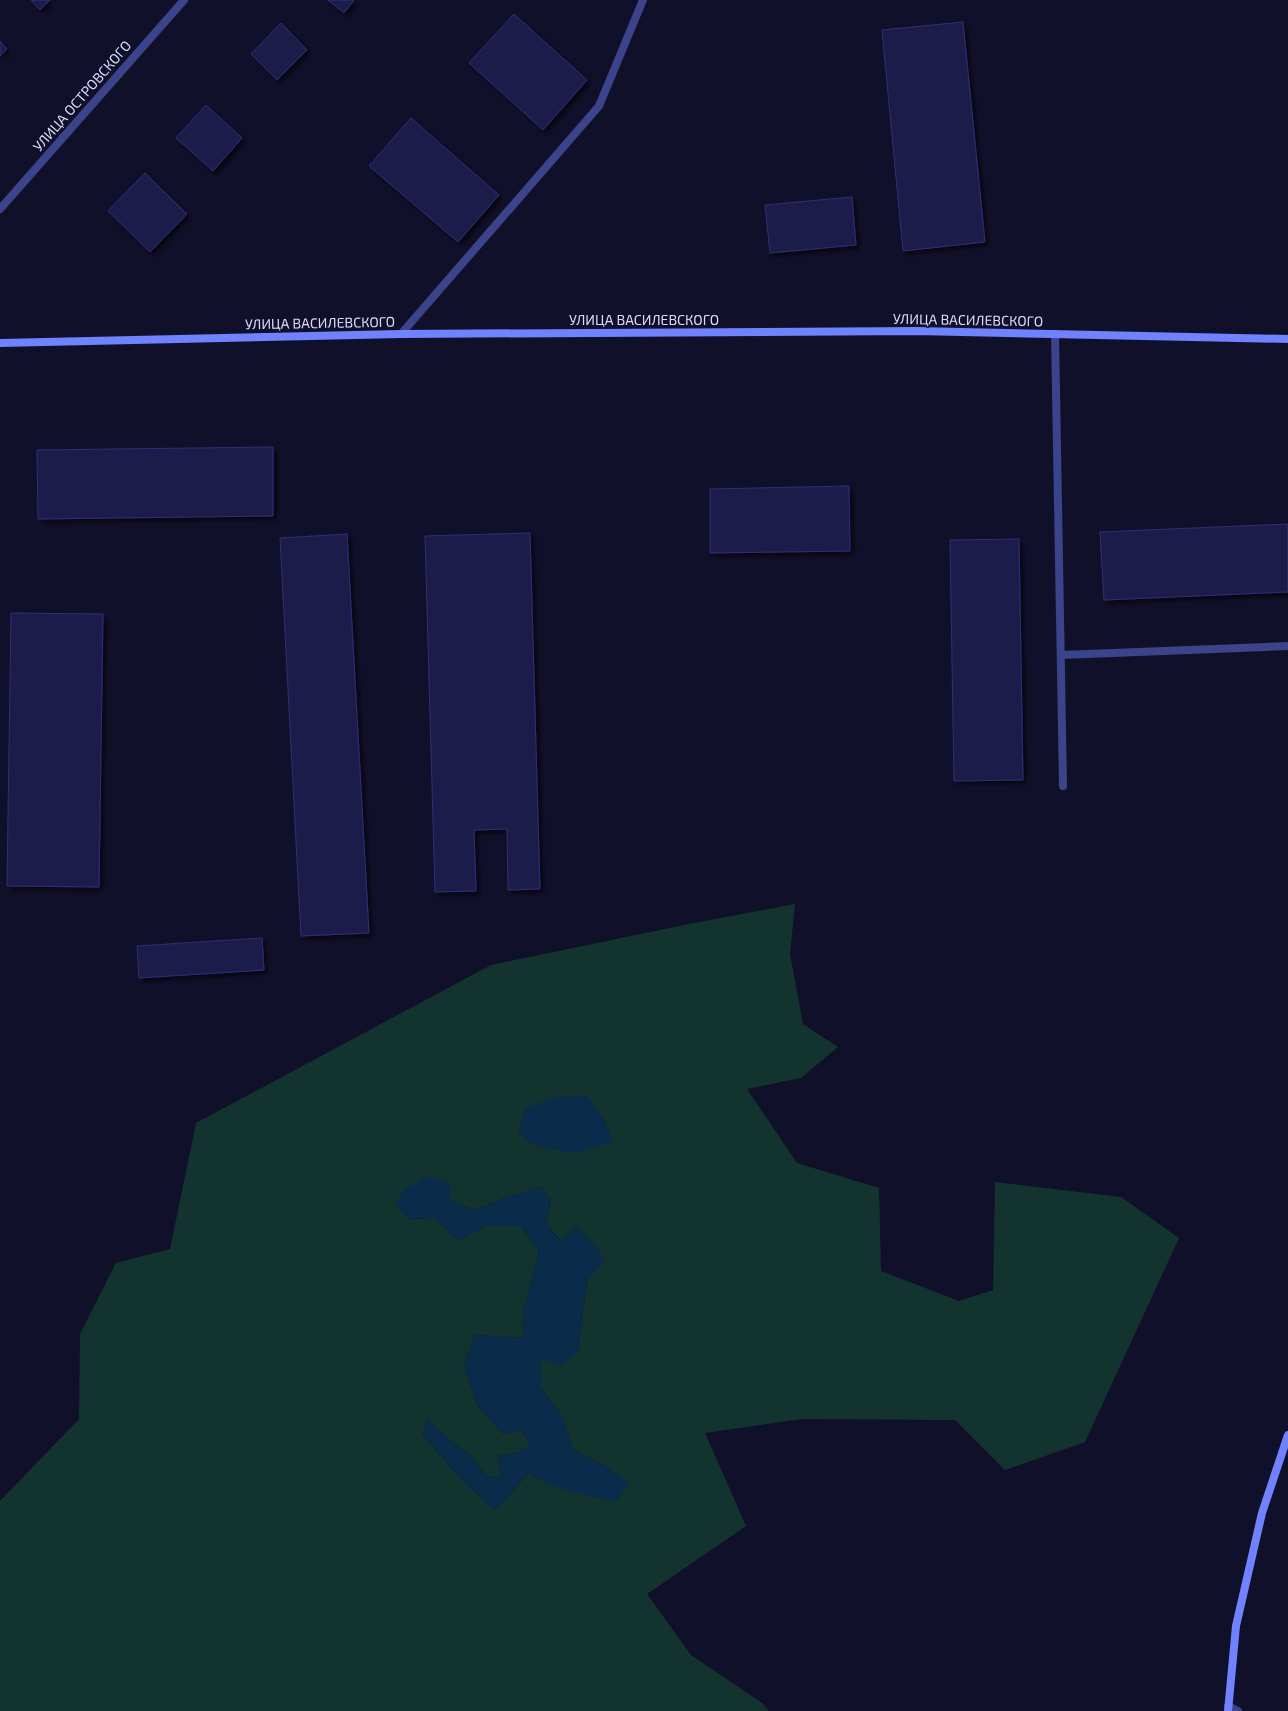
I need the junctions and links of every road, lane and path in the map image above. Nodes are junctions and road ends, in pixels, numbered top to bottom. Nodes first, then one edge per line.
1 (184, 0) edge
2 (644, 0) edge
3 (0, 209) edge
4 (401, 334) junction
5 (1055, 334) junction
6 (1288, 339) edge
7 (0, 343) edge
8 (1288, 646) edge
9 (1061, 655) junction
10 (1063, 786) dead end
11 (1288, 1435) edge
12 (1228, 1708) edge
13 (1238, 1711) edge

1 - 3 street, УЛИЦА ОСТРОВСКОГО
2 - 4 street
4 - 5 main road, УЛИЦА ВАСИЛЕВСКОГО
4 - 7 main road, УЛИЦА ВАСИЛЕВСКОГО
5 - 6 main road, УЛИЦА ВАСИЛЕВСКОГО
5 - 9 street
8 - 9 street
9 - 10 street
11 - 12 main road
12 - 13 street

